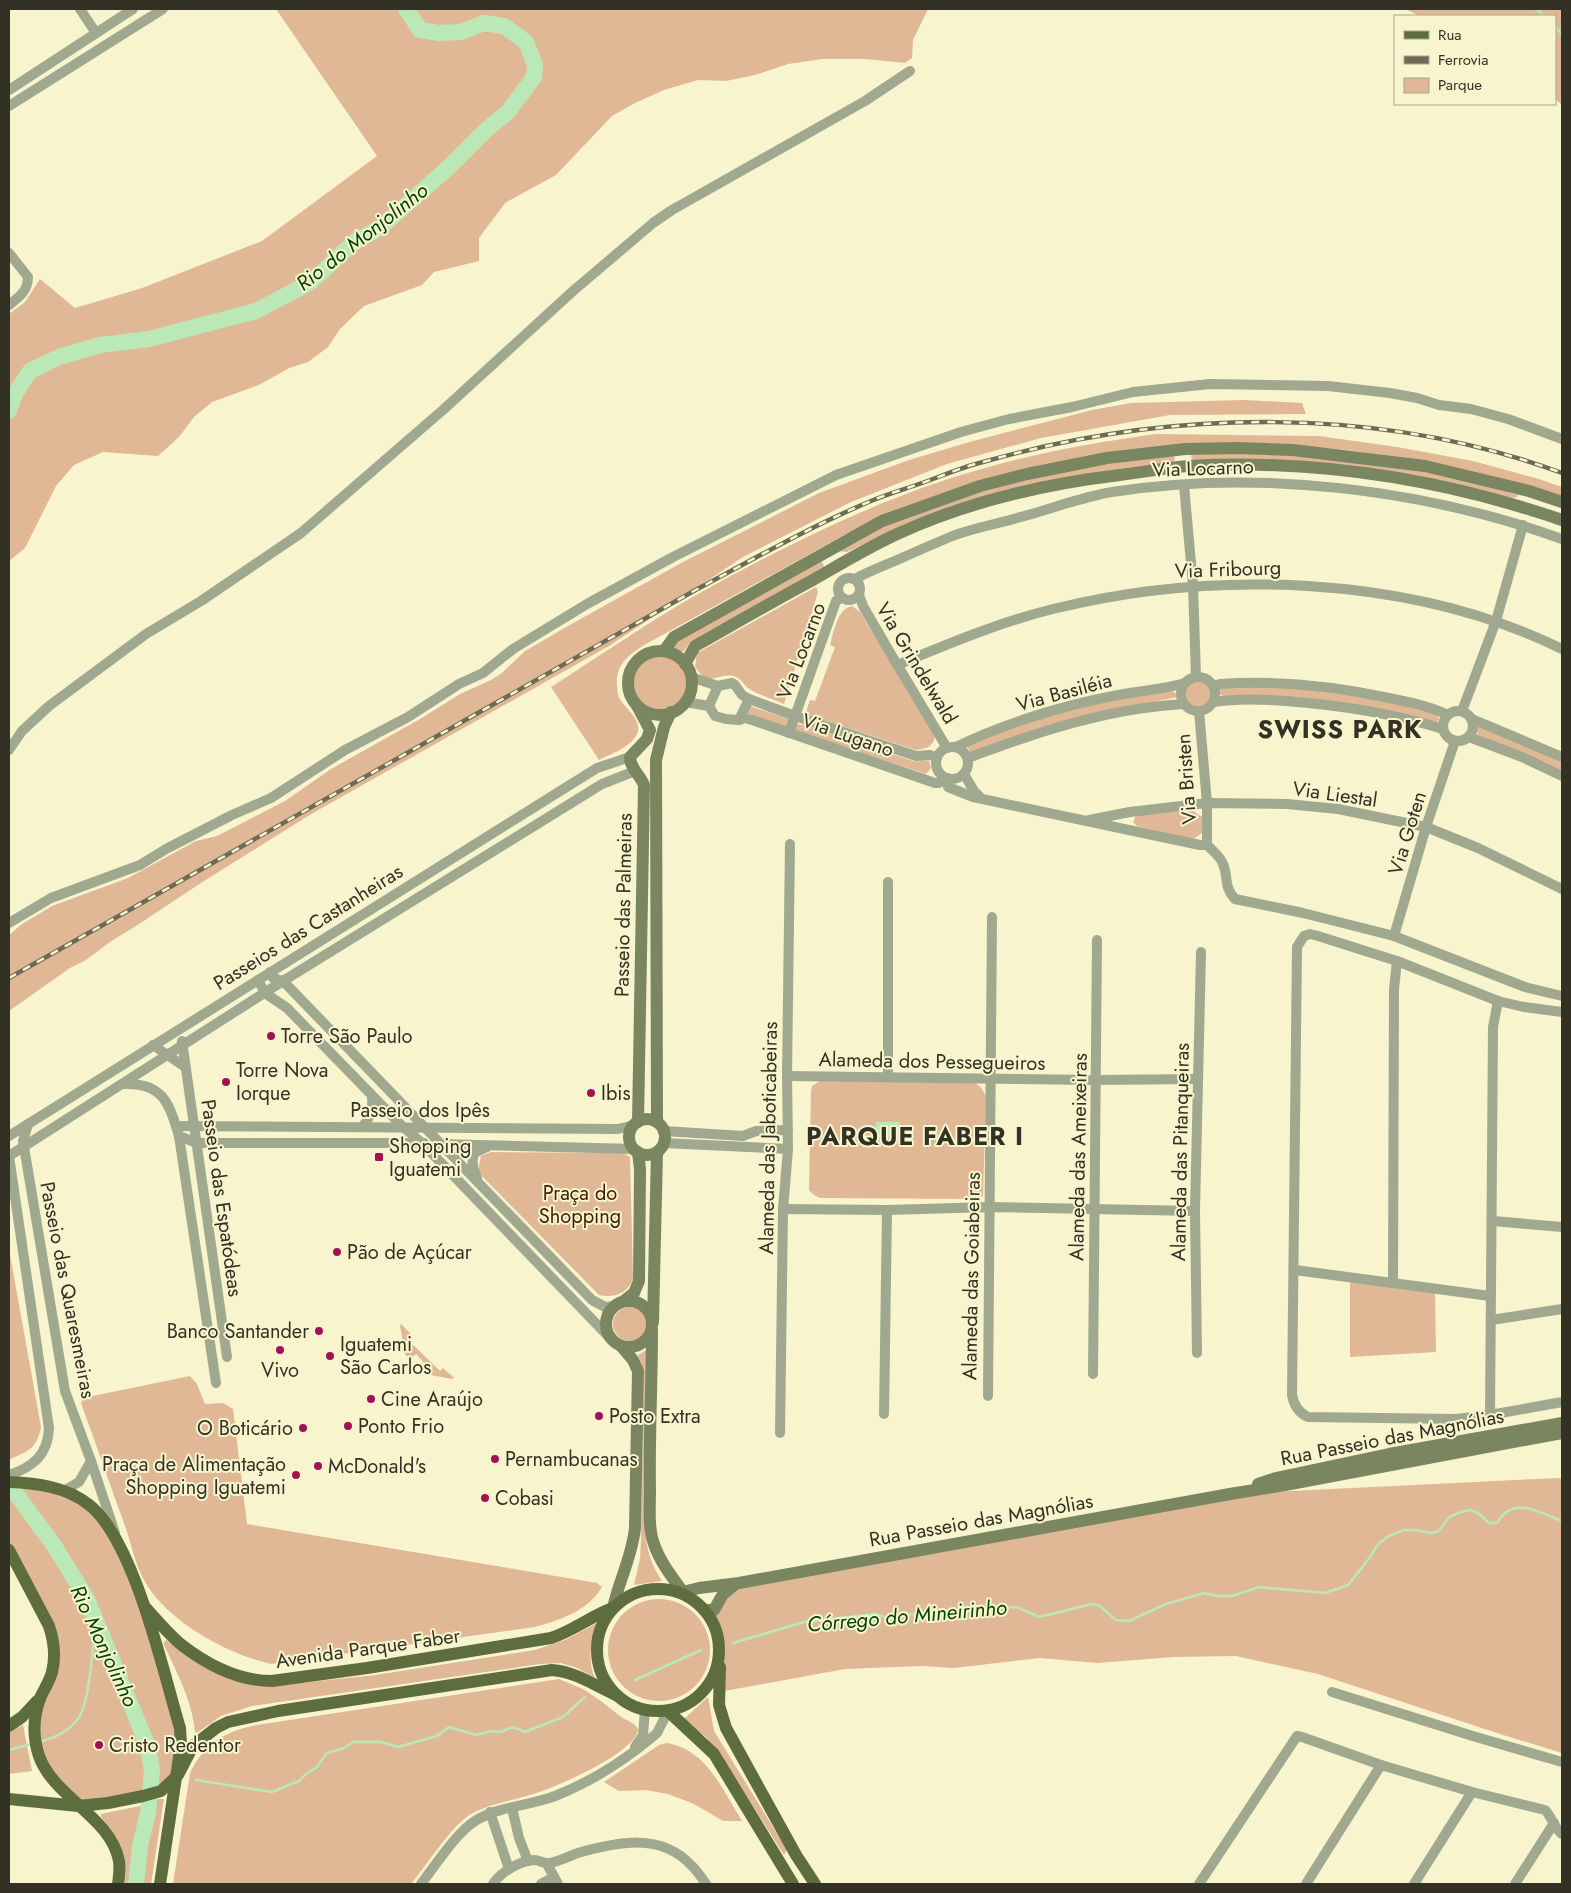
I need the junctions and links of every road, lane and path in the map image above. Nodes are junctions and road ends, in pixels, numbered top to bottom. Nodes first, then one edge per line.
1 (80, 9) edge
2 (133, 9) edge
3 (163, 9) edge
4 (96, 33) junction
5 (910, 71) dead end
6 (9, 90) edge
7 (9, 105) edge
8 (9, 253) edge
9 (9, 304) edge
10 (1562, 439) edge
11 (1185, 449) junction
12 (1186, 466) junction
13 (1184, 485) junction
14 (1529, 491) junction
15 (1562, 502) edge
16 (1524, 507) junction
17 (1562, 520) edge
18 (1523, 524) junction
19 (1562, 538) edge
20 (826, 550) junction
21 (834, 567) junction
22 (854, 579) junction
23 (1193, 585) junction
24 (858, 595) junction
25 (842, 598) junction
26 (1496, 621) junction
27 (1562, 648) edge
28 (664, 651) junction
29 (685, 664) junction
30 (897, 665) junction
31 (691, 677) junction
32 (1196, 677) junction
33 (1185, 683) junction
34 (718, 686) junction
35 (1213, 686) junction
36 (749, 699) junction
37 (685, 702) junction
38 (1213, 702) junction
39 (636, 704) junction
40 (1184, 704) junction
41 (709, 706) junction
42 (1199, 711) junction
43 (1462, 711) junction
44 (671, 712) junction
45 (1448, 715) junction
46 (795, 716) junction
47 (1472, 719) junction
48 (740, 720) junction
49 (1443, 729) junction
50 (789, 733) junction
51 (1469, 737) junction
52 (1455, 741) junction
53 (951, 747) junction
54 (9, 750) edge
55 (630, 757) junction
56 (1562, 757) edge
57 (937, 758) junction
58 (968, 758) junction
59 (656, 760) junction
60 (597, 768) junction
61 (638, 774) junction
62 (964, 774) junction
63 (1562, 776) edge
64 (946, 778) junction
65 (602, 784) junction
66 (982, 798) junction
67 (1207, 803) junction
68 (1130, 812) junction
69 (1089, 820) junction
70 (1426, 828) junction
71 (1134, 831) junction
72 (790, 844) dead end
73 (1207, 845) junction
74 (888, 882) dead end
75 (1562, 889) edge
76 (992, 918) dead end
77 (9, 923) edge
78 (1394, 936) junction
79 (1097, 940) dead end
80 (1200, 952) dead end
81 (1397, 961) junction
82 (284, 963) junction
83 (270, 972) junction
84 (287, 979) junction
85 (258, 980) junction
86 (265, 994) junction
87 (1562, 996) edge
88 (299, 998) junction
89 (1498, 1001) junction
90 (287, 1008) junction
91 (1562, 1012) edge
92 (176, 1030) junction
93 (183, 1044) junction
94 (152, 1045) junction
95 (137, 1055) junction
96 (167, 1055) junction
97 (185, 1067) junction
98 (146, 1068) junction
99 (787, 1076) junction
100 (888, 1077) junction
101 (990, 1078) junction
102 (1198, 1079) junction
103 (1096, 1080) junction
104 (122, 1084) junction
105 (393, 1095) junction
106 (372, 1096) junction
107 (386, 1109) junction
108 (636, 1123) junction
109 (28, 1124) junction
110 (194, 1126) junction
111 (246, 1126) junction
112 (350, 1127) junction
113 (362, 1127) junction
114 (383, 1127) junction
115 (403, 1127) junction
116 (425, 1128) junction
117 (467, 1128) junction
118 (788, 1130) junction
119 (177, 1131) junction
120 (9, 1136) edge
121 (661, 1137) junction
122 (743, 1142) junction
123 (196, 1143) junction
124 (246, 1143) junction
125 (346, 1143) junction
126 (385, 1143) junction
127 (422, 1143) junction
128 (442, 1144) junction
129 (467, 1144) junction
130 (492, 1145) junction
131 (24, 1146) junction
132 (788, 1149) junction
133 (636, 1150) junction
134 (9, 1156) edge
135 (455, 1158) junction
136 (445, 1167) junction
137 (481, 1186) junction
138 (990, 1207) junction
139 (783, 1209) junction
140 (887, 1210) junction
141 (1094, 1210) junction
142 (1196, 1211) junction
143 (1493, 1221) junction
144 (1562, 1227) edge
145 (1295, 1270) junction
146 (1393, 1283) junction
147 (1490, 1296) junction
148 (619, 1304) junction
149 (1562, 1309) edge
150 (1491, 1320) junction
151 (652, 1326) junction
152 (610, 1338) junction
153 (622, 1346) junction
154 (1197, 1353) dead end
155 (227, 1357) dead end
156 (1093, 1374) dead end
157 (216, 1384) dead end
158 (988, 1396) dead end
159 (1562, 1402) edge
160 (884, 1414) dead end
161 (1490, 1415) junction
162 (1562, 1423) edge
163 (780, 1433) dead end
164 (1562, 1433) edge
165 (91, 1461) junction
166 (14, 1473) edge
167 (9, 1482) edge
168 (65, 1490) junction
169 (1230, 1494) junction
170 (118, 1540) junction
171 (9, 1550) edge
172 (739, 1583) junction
173 (683, 1592) junction
174 (145, 1607) junction
175 (613, 1608) junction
176 (704, 1610) junction
177 (720, 1662) junction
178 (1332, 1692) dead end
179 (616, 1695) junction
180 (41, 1698) junction
181 (646, 1710) junction
182 (668, 1711) junction
183 (9, 1726) edge
184 (632, 1752) junction
185 (1562, 1762) edge
186 (1380, 1765) junction
187 (174, 1779) junction
188 (1472, 1792) junction
189 (9, 1799) edge
190 (78, 1806) junction
191 (512, 1808) junction
192 (490, 1812) junction
193 (1554, 1823) junction
194 (1562, 1834) edge
195 (796, 1855) junction
196 (528, 1862) junction
197 (547, 1864) junction
198 (781, 1866) junction
199 (509, 1869) junction
200 (556, 1881) edge
201 (118, 1884) edge
202 (160, 1884) edge
203 (421, 1884) edge
204 (493, 1884) edge
205 (541, 1884) edge
206 (706, 1884) edge
207 (793, 1884) edge
208 (815, 1884) edge
209 (1199, 1884) edge
210 (1306, 1884) edge
211 (1414, 1884) edge
212 (1515, 1884) edge

1 - 4 street
2 - 4 street
3 - 7 street
4 - 6 street
5 - 54 street
8 - 9 street
10 - 77 street
11 - 12 street
11 - 14 street
11 - 20 street
12 - 16 street
12 - 21 street
13 - 18 street, Via Locarno
13 - 22 street, Via Locarno
13 - 23 street
14 - 15 street
14 - 16 street
16 - 17 street
18 - 19 street, Via Locarno
18 - 26 street
20 - 21 street
20 - 28 street
21 - 29 street
22 - 24 street
22 - 25 street
23 - 26 street, Via Fribourg
23 - 30 street, Via Fribourg
23 - 32 street
24 - 25 street
24 - 30 street, Via Grindelwald
25 - 46 street, Via Locarno
26 - 27 street, Via Fribourg
26 - 43 street
28 - 29 street
28 - 39 street
29 - 31 street
30 - 53 street, Via Grindelwald
31 - 34 street, Via Lugano
31 - 37 street
32 - 33 street
32 - 35 street
33 - 40 street
33 - 53 street, Via Basiléia
34 - 36 street, Via Lugano
34 - 41 street
35 - 38 street
35 - 45 street
36 - 46 street, Via Lugano
36 - 48 street
37 - 41 street, Via Lugano
37 - 44 street
38 - 42 street
38 - 49 street
39 - 44 street
39 - 55 street
40 - 42 street
40 - 58 street, Via Basiléia
41 - 48 street, Via Lugano
42 - 67 street, Via Bristen
43 - 45 street
43 - 47 street
44 - 59 street, Passeio das Palmeiras
45 - 49 street
46 - 50 street, Via Locarno
46 - 57 street, Via Lugano
47 - 51 street
47 - 56 street
48 - 50 street, Via Lugano
49 - 52 street
50 - 64 street, Via Lugano
51 - 52 street
51 - 63 street
52 - 70 street, Via Goten
53 - 57 street
53 - 58 street
55 - 60 street, Passeios das Castanheiras
55 - 61 street, Passeio das Palmeiras
57 - 64 street
58 - 62 street
59 - 61 street
59 - 121 street, Passeio das Palmeiras
60 - 65 street
60 - 82 street, Passeios das Castanheiras
61 - 65 street
61 - 108 street, Passeio das Palmeiras
62 - 64 street
62 - 66 street
64 - 66 street
65 - 84 street
66 - 69 street
67 - 68 street, Via Liestal
67 - 70 street, Via Liestal
67 - 73 street, Via Bristen
68 - 69 street, Via Liestal
68 - 71 street
69 - 71 street
70 - 75 street, Via Liestal
70 - 78 street, Via Goten
71 - 73 street
72 - 99 street, Alameda das Jaboticabeiras
73 - 78 street
74 - 100 street
76 - 101 street, Alameda das Goiabeiras
78 - 87 street
79 - 103 street, Alameda das Ameixeiras
80 - 102 street, Alameda das Pitanqueiras
81 - 89 street
81 - 145 street
81 - 146 street
82 - 83 street, Passeios das Castanheiras
82 - 84 street
83 - 84 street
83 - 85 street, Passeios das Castanheiras
84 - 86 street
84 - 88 street
85 - 86 street
85 - 92 street, Passeios das Castanheiras
86 - 90 street
86 - 93 street
88 - 90 street
88 - 105 street
89 - 91 street
89 - 143 street
90 - 106 street
92 - 93 street
92 - 94 street, Passeios das Castanheiras
93 - 96 street
93 - 97 street, Passeio das Espatódeas
94 - 95 street, Passeios das Castanheiras
94 - 96 street
95 - 98 street
95 - 109 street, Passeios das Castanheiras
96 - 97 street
96 - 98 street
97 - 110 street, Passeio das Espatódeas
98 - 104 street
99 - 100 street, Alameda dos Pessegueiros
99 - 118 street, Alameda das Jaboticabeiras
100 - 101 street, Alameda dos Pessegueiros
101 - 103 street, Alameda dos Pessegueiros
101 - 138 street, Alameda das Goiabeiras
102 - 103 street, Alameda dos Pessegueiros
102 - 142 street, Alameda das Pitanqueiras
103 - 141 street, Alameda das Ameixeiras
104 - 119 street, Passeio das Espatódeas
104 - 131 street
105 - 107 street
105 - 116 street
106 - 107 street
106 - 113 street
107 - 115 street
108 - 117 street, Passeio dos Ipês
108 - 121 street
108 - 133 street
109 - 120 street, Passeios das Castanheiras
109 - 131 street
110 - 111 street, Passeio dos Ipês
110 - 119 street, Passeio dos Ipês
110 - 123 street, Passeio das Espatódeas
111 - 112 street, Passeio dos Ipês
111 - 124 street
112 - 113 street, Passeio dos Ipês
112 - 125 street
113 - 114 street, Passeio dos Ipês
114 - 115 street, Passeio dos Ipês
114 - 126 street
115 - 116 street, Passeio dos Ipês
115 - 127 street
116 - 117 street, Passeio dos Ipês
116 - 128 street
117 - 129 street
118 - 122 street
118 - 132 street, Alameda das Jaboticabeiras
119 - 123 street
119 - 157 street, Passeio das Espatódeas
121 - 122 street
121 - 133 street
121 - 151 street, Passeio das Palmeiras
122 - 132 street
123 - 124 street, Passeio dos Ipês
123 - 155 street, Passeio das Espatódeas
124 - 125 street, Passeio dos Ipês
125 - 126 street, Passeio dos Ipês
126 - 127 street, Passeio dos Ipês
127 - 128 street, Passeio dos Ipês
127 - 136 street
128 - 129 street, Passeio dos Ipês
128 - 135 street
129 - 130 street, Passeio dos Ipês
130 - 133 street, Passeio dos Ipês
130 - 137 street
131 - 134 street, Passeio das Quaresmeiras
131 - 165 street, Passeio das Quaresmeiras
132 - 139 street, Alameda das Jaboticabeiras
133 - 148 street
134 - 166 street, Passeio das Quaresmeiras
135 - 136 street
135 - 137 street
136 - 152 street
137 - 148 street
138 - 140 street
138 - 141 street
138 - 158 street, Alameda das Goiabeiras
139 - 140 street
139 - 163 street, Alameda das Jaboticabeiras
140 - 160 street
141 - 142 street
141 - 156 street, Alameda das Ameixeiras
142 - 154 street, Alameda das Pitanqueiras
143 - 144 street
143 - 147 street
145 - 146 street
145 - 161 street
146 - 147 street
147 - 150 street
148 - 151 street
148 - 152 street
149 - 150 street
150 - 161 street
151 - 153 street
151 - 173 street, Passeio das Palmeiras
152 - 153 street
153 - 175 street
159 - 161 street
162 - 169 street, Rua Passeio das Magnólias
164 - 169 street, Rua Passeio das Magnólias
165 - 168 street
165 - 170 street, Passeio das Quaresmeiras
167 - 168 main road
168 - 170 main road
169 - 172 street, Rua Passeio das Magnólias
170 - 174 main road
171 - 180 main road
172 - 173 street, Rua Passeio das Magnólias
172 - 176 street, Rua Passeio das Magnólias
173 - 175 main road
173 - 176 main road
174 - 175 main road, Avenida Parque Faber
174 - 187 main road
175 - 179 main road
176 - 177 main road
177 - 182 main road
177 - 195 main road
178 - 185 street
179 - 181 main road
179 - 187 main road
180 - 183 main road
180 - 190 main road
181 - 182 main road
181 - 184 street
182 - 184 street
182 - 198 main road
184 - 191 street
186 - 188 street
186 - 209 street
186 - 210 street
187 - 190 main road
187 - 202 main road
188 - 193 street
188 - 211 street
189 - 190 main road
190 - 201 main road
191 - 192 street
191 - 196 street
192 - 199 street
192 - 203 street
193 - 194 street
193 - 212 street
195 - 198 main road
195 - 208 main road
196 - 197 street
196 - 199 street
197 - 200 street
197 - 206 street
198 - 207 main road
199 - 204 street
200 - 205 street

